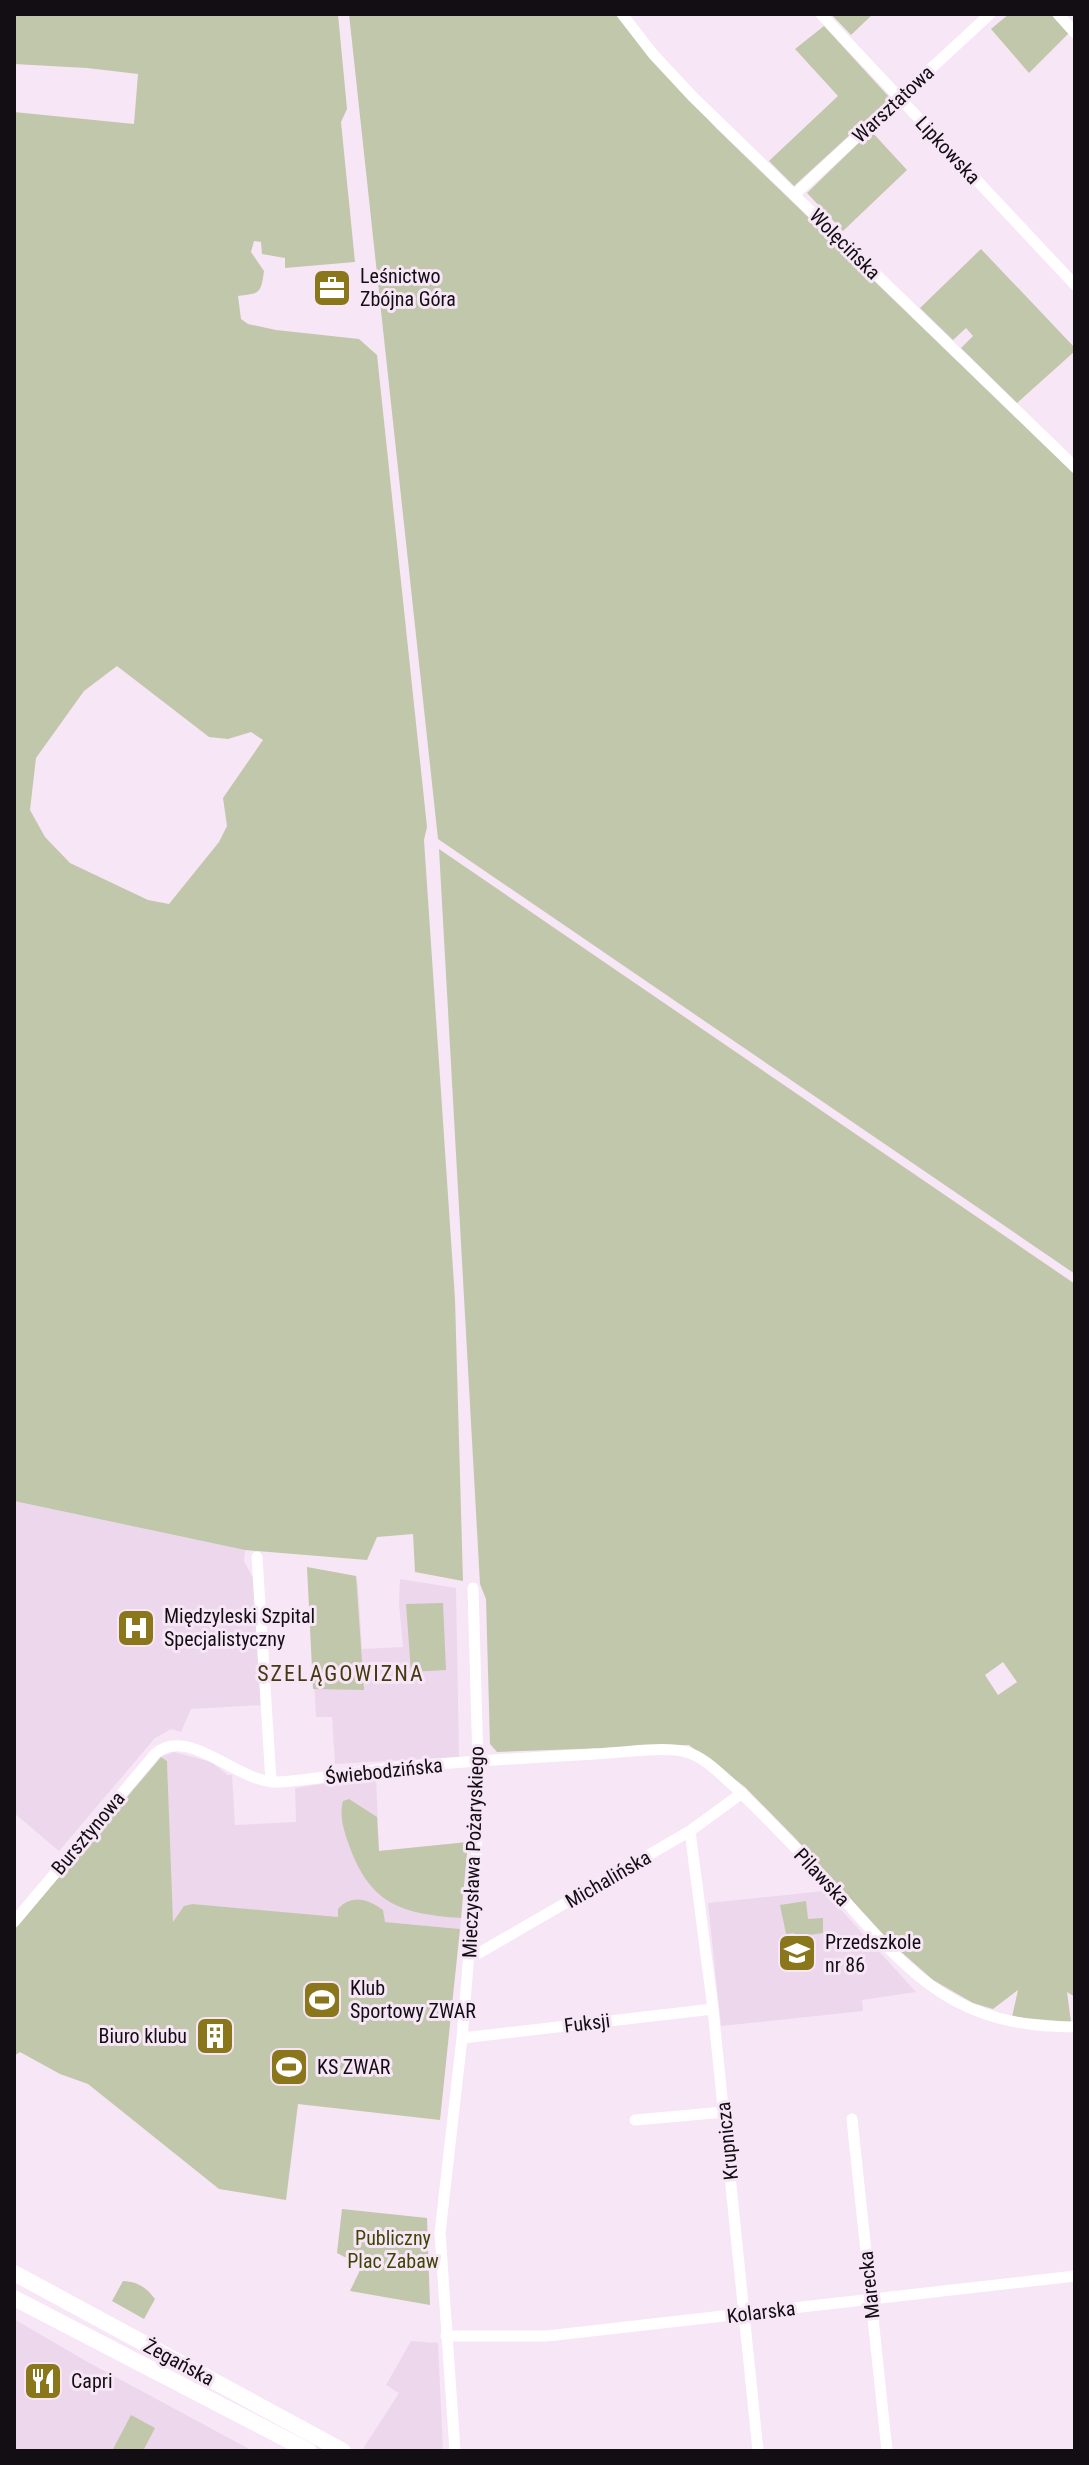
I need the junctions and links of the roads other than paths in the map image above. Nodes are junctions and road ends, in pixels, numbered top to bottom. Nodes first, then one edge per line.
1 (622, 14) edge
2 (821, 14) edge
3 (990, 14) edge
4 (1058, 14) edge
5 (1075, 33) edge
6 (900, 98) junction
7 (795, 194) junction
8 (1075, 285) edge
9 (1075, 467) edge
10 (257, 1557) dead end
11 (473, 1588) dead end
12 (164, 1747) joint
13 (478, 1762) junction
14 (271, 1782) junction
15 (742, 1793) junction
16 (690, 1831) junction
17 (14, 1922) edge
18 (469, 1956) junction
19 (713, 2009) junction
20 (1075, 2027) edge
21 (462, 2038) junction
22 (724, 2112) junction
23 (852, 2119) dead end
24 (635, 2120) dead end
25 (14, 2273) edge
26 (1075, 2276) edge
27 (14, 2298) edge
28 (870, 2299) junction
29 (745, 2315) junction
30 (446, 2336) junction
31 (309, 2451) edge
32 (343, 2451) edge
33 (455, 2451) edge
34 (758, 2451) edge
35 (887, 2451) edge

1 - 7 street, Wolęcińska
2 - 6 street, Lipkowska
3 - 6 street, Warsztatowa
4 - 5 street
6 - 7 street, Warsztatowa
6 - 8 street, Lipkowska
7 - 9 street, Wolęcińska
10 - 14 street
11 - 13 street, Mieczysława Pożaryskiego
12 - 14 street, Świebodzińska
12 - 17 street, Bursztynowa
13 - 14 street, Świebodzińska
13 - 15 street, Świebodzińska
13 - 18 street, Mieczysława Pożaryskiego
15 - 16 street, Michalińska
15 - 20 street, Pilawska
16 - 18 street, Michalińska
16 - 19 street, Krupnicza
18 - 21 street, Mieczysława Pożaryskiego
19 - 21 street, Fuksji
19 - 22 street, Krupnicza
21 - 30 street, Mieczysława Pożaryskiego
22 - 24 street
22 - 29 street, Krupnicza
23 - 28 street, Marecka
25 - 32 street, Żegańska
26 - 28 street, Kolarska
27 - 31 street, Żegańska
28 - 29 street, Kolarska
28 - 35 street, Marecka
29 - 30 street, Kolarska
29 - 34 street, Krupnicza
30 - 33 street, Mieczysława Pożaryskiego

